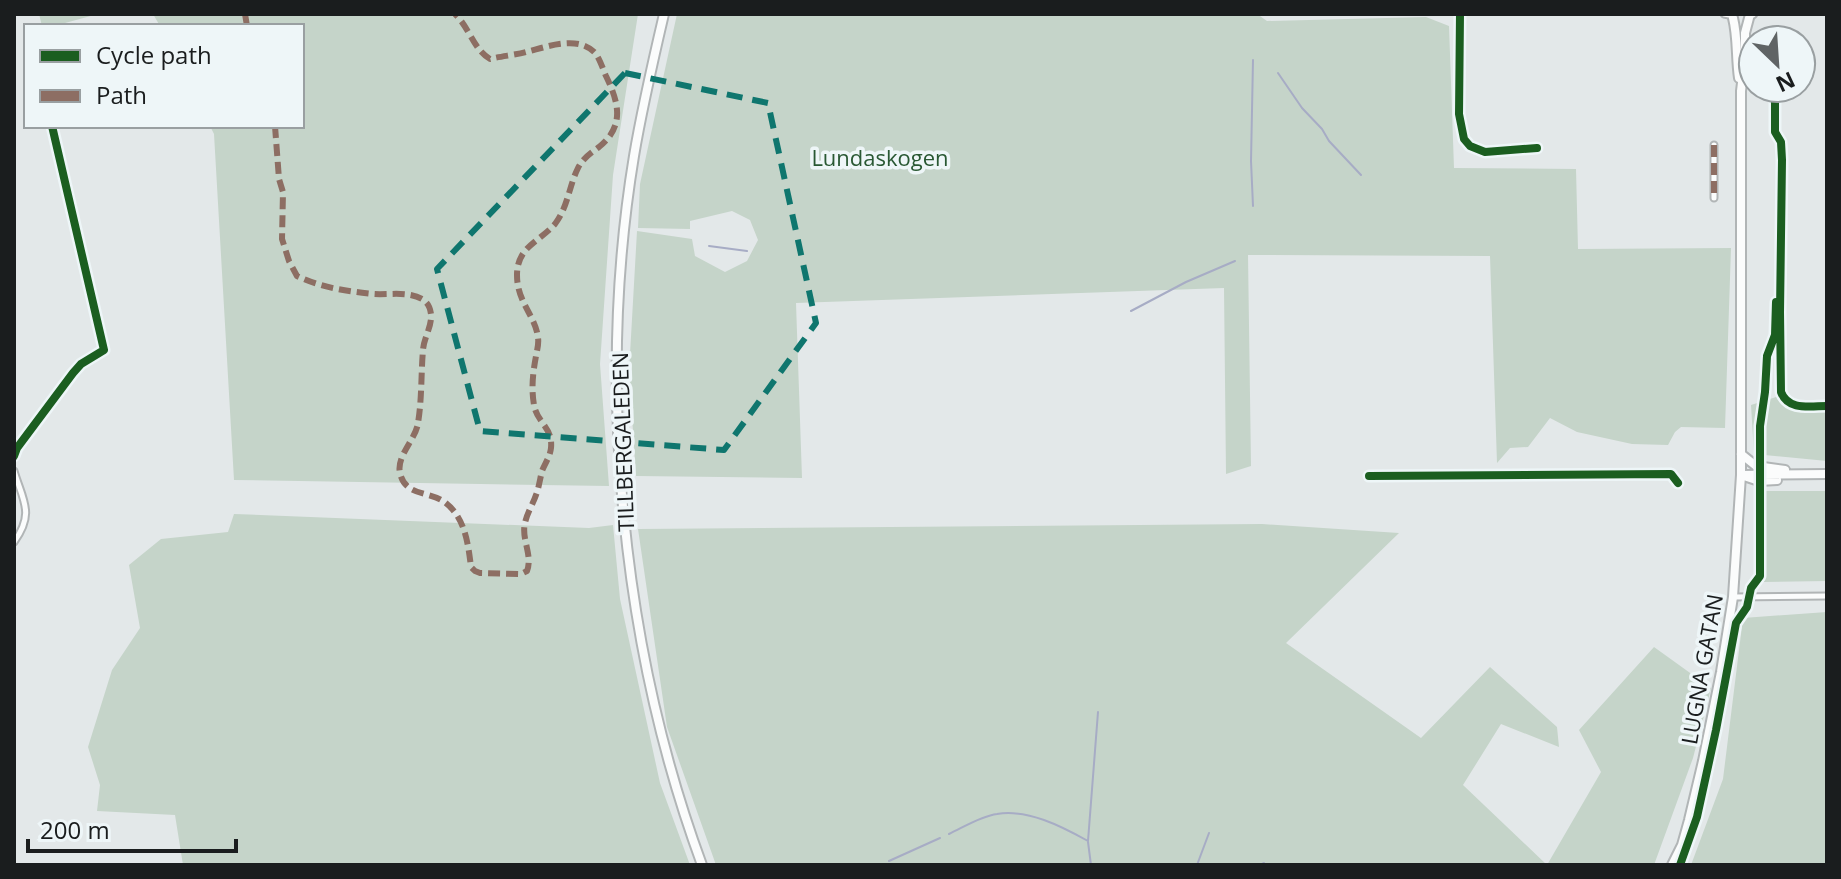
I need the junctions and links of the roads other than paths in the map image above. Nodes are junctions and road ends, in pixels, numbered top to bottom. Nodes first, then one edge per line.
1 (664, 14) edge
2 (1460, 14) edge
3 (1729, 15) edge
4 (1752, 15) edge
5 (1737, 33) edge
6 (1737, 65) edge
7 (1741, 104) edge
8 (52, 128) edge
9 (1781, 142) dead end
10 (1714, 145) dead end
11 (1537, 148) dead end
12 (1714, 198) dead end
13 (1827, 406) edge
14 (1741, 454) junction
15 (14, 456) edge
16 (14, 471) edge
17 (1809, 474) junction
18 (1827, 474) edge
19 (1741, 475) junction
20 (1369, 476) dead end
21 (1678, 483) dead end
22 (14, 542) edge
23 (1827, 596) edge
24 (1733, 597) junction
25 (702, 865) edge
26 (1672, 865) edge

1 - 25 main road, TILLBERGALEDEN
2 - 11 street
3 - 4 main road
5 - 6 main road, LUGNA GATAN
7 - 14 main road, LUGNA GATAN
8 - 15 street
9 - 13 street
10 - 12 street
14 - 17 main road
14 - 19 main road, LUGNA GATAN
16 - 22 street
17 - 18 main road
17 - 19 main road
19 - 24 main road, LUGNA GATAN
20 - 21 street
23 - 24 street
24 - 26 main road, LUGNA GATAN

